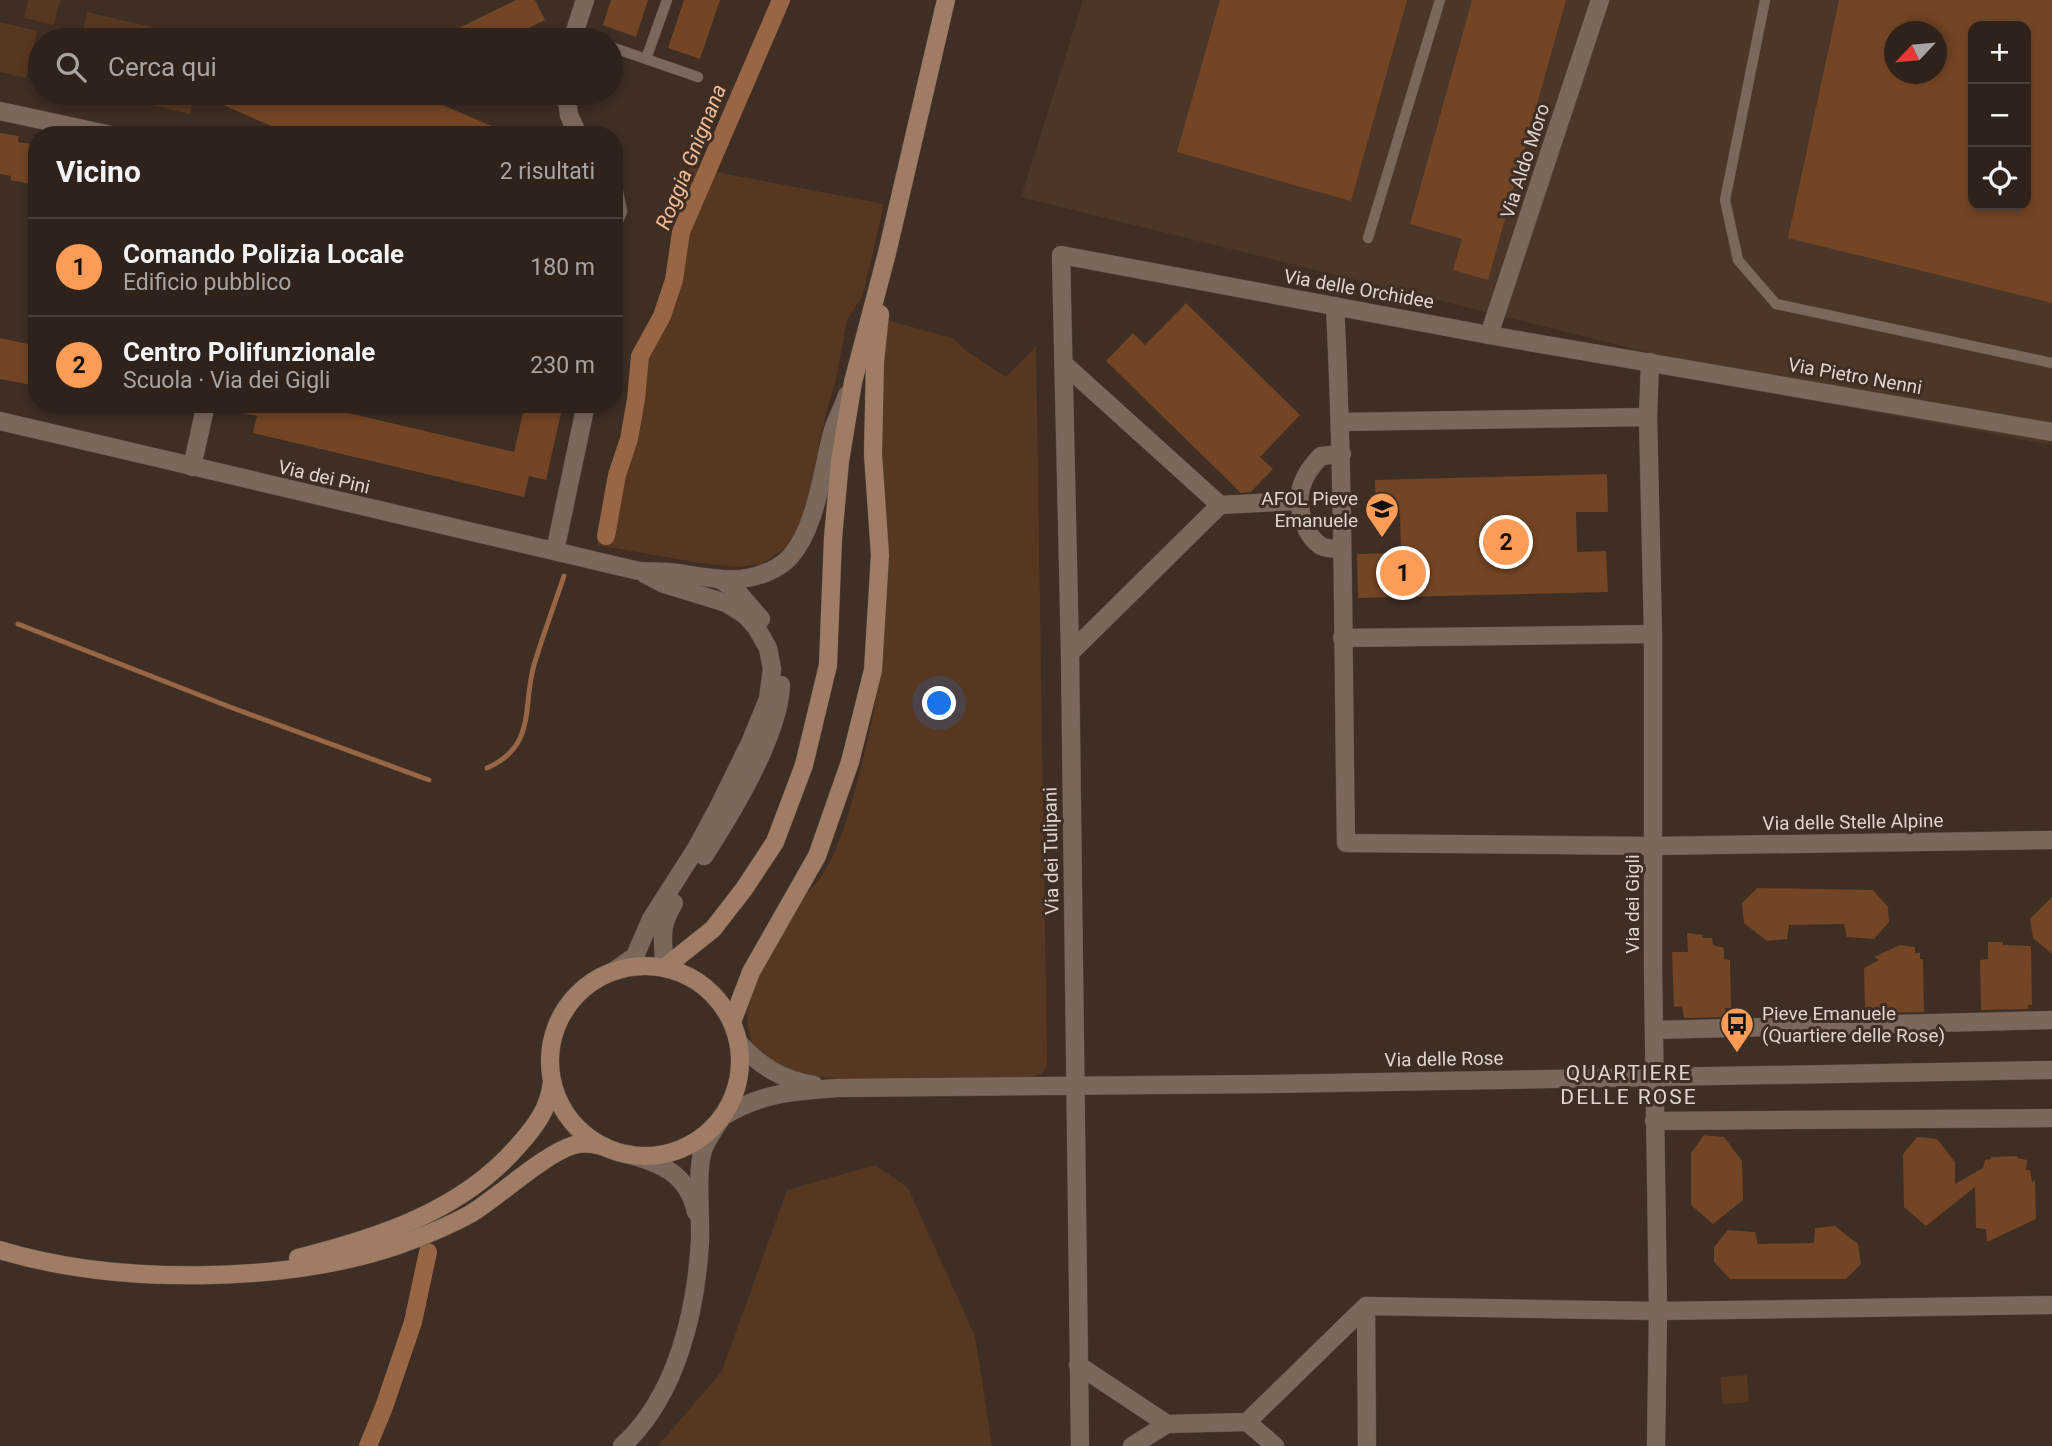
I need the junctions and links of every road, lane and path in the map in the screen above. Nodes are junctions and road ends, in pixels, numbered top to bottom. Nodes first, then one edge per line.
1 (585, 0) edge
2 (667, 0) edge
3 (946, 0) edge
4 (1440, 0) edge
5 (1600, 0) edge
6 (1765, 0) edge
7 (576, 28) edge
8 (623, 51) edge
9 (646, 59) junction
10 (698, 77) dead end
11 (568, 105) edge
12 (2, 112) edge
13 (68, 126) edge
14 (574, 126) edge
15 (1368, 238) dead end
16 (887, 253) junction
17 (1061, 255) joint
18 (1335, 306) junction
19 (1489, 335) junction
20 (1650, 362) junction
21 (2052, 363) edge
22 (1065, 364) junction
23 (853, 382) junction
24 (204, 413) edge
25 (584, 413) edge
26 (1648, 417) junction
27 (0, 421) edge
28 (1340, 422) junction
29 (2052, 432) edge
30 (1342, 454) junction
31 (192, 467) junction
32 (1297, 501) junction
33 (1220, 505) junction
34 (1342, 549) junction
35 (555, 551) junction
36 (639, 571) junction
37 (719, 579) junction
38 (1653, 634) junction
39 (1342, 638) junction
40 (1070, 653) junction
41 (2052, 840) edge
42 (1654, 846) junction
43 (664, 968) junction
44 (614, 971) junction
45 (2052, 1020) edge
46 (732, 1022) junction
47 (1654, 1030) junction
48 (738, 1043) junction
49 (2052, 1070) edge
50 (1654, 1076) junction
51 (552, 1079) junction
52 (1074, 1087) junction
53 (838, 1088) junction
54 (722, 1117) junction
55 (2052, 1118) edge
56 (1654, 1121) junction
57 (605, 1147) junction
58 (627, 1154) junction
59 (700, 1236) junction
60 (0, 1250) edge
61 (238, 1273) junction
62 (2052, 1305) edge
63 (1366, 1306) junction
64 (1658, 1311) junction
65 (1078, 1365) junction
66 (1247, 1422) junction
67 (1167, 1424) junction
68 (622, 1446) edge
69 (1080, 1446) edge
70 (1132, 1446) edge
71 (1275, 1446) edge
72 (1367, 1446) edge
73 (1656, 1446) edge

1 - 7 street
2 - 9 lane
3 - 16 main road
4 - 15 lane
5 - 19 street, Via Aldo Moro
6 - 21 lane
8 - 9 lane
9 - 10 lane
11 - 14 street
12 - 13 street
16 - 23 main road
16 - 46 main road
17 - 18 street, Via delle Orchidee
17 - 22 street, Via dei Tulipani
18 - 19 street, Via delle Orchidee
18 - 28 street
19 - 20 street, Via delle Orchidee
20 - 26 street, Via dei Gigli
20 - 29 street, Via Pietro Nenni
22 - 33 street
22 - 40 street, Via dei Tulipani
23 - 37 street, Via dei Pini
23 - 43 main road
24 - 31 street
25 - 35 street
26 - 28 street
26 - 38 street, Via dei Gigli
27 - 31 street, Via dei Pini
28 - 30 street
30 - 32 street
30 - 34 street
31 - 35 street, Via dei Pini
32 - 33 street
32 - 34 street
33 - 40 street
34 - 39 street
35 - 36 street, Via dei Pini
36 - 37 street, Via dei Pini
36 - 44 street, Via dei Pini
37 - 43 street, Via dei Pini
38 - 39 street
38 - 42 street, Via dei Gigli
39 - 42 street, Via delle Stelle Alpine
40 - 52 street, Via dei Tulipani
41 - 42 street, Via delle Stelle Alpine
42 - 47 street, Via dei Gigli
43 - 44 main road
43 - 46 main road
44 - 51 main road
45 - 47 street
46 - 48 main road
47 - 50 street, Via dei Gigli
48 - 53 street, Via delle Rose
48 - 54 main road
49 - 50 street, Via delle Rose
50 - 52 street, Via delle Rose
50 - 56 street, Via dei Gigli
51 - 57 main road
51 - 61 main road
52 - 53 street, Via delle Rose
52 - 65 street, Via dei Tulipani
53 - 54 street, Via delle Rose
54 - 58 main road
54 - 59 street
55 - 56 street
56 - 64 street, Via dei Gigli
57 - 58 main road
57 - 61 main road
58 - 59 street
59 - 68 street
60 - 61 main road
62 - 64 street
63 - 64 street
63 - 66 street
63 - 72 street
64 - 73 street, Via dei Gigli
65 - 67 street
65 - 69 street, Via dei Tulipani
66 - 67 street
66 - 71 street
67 - 70 street

